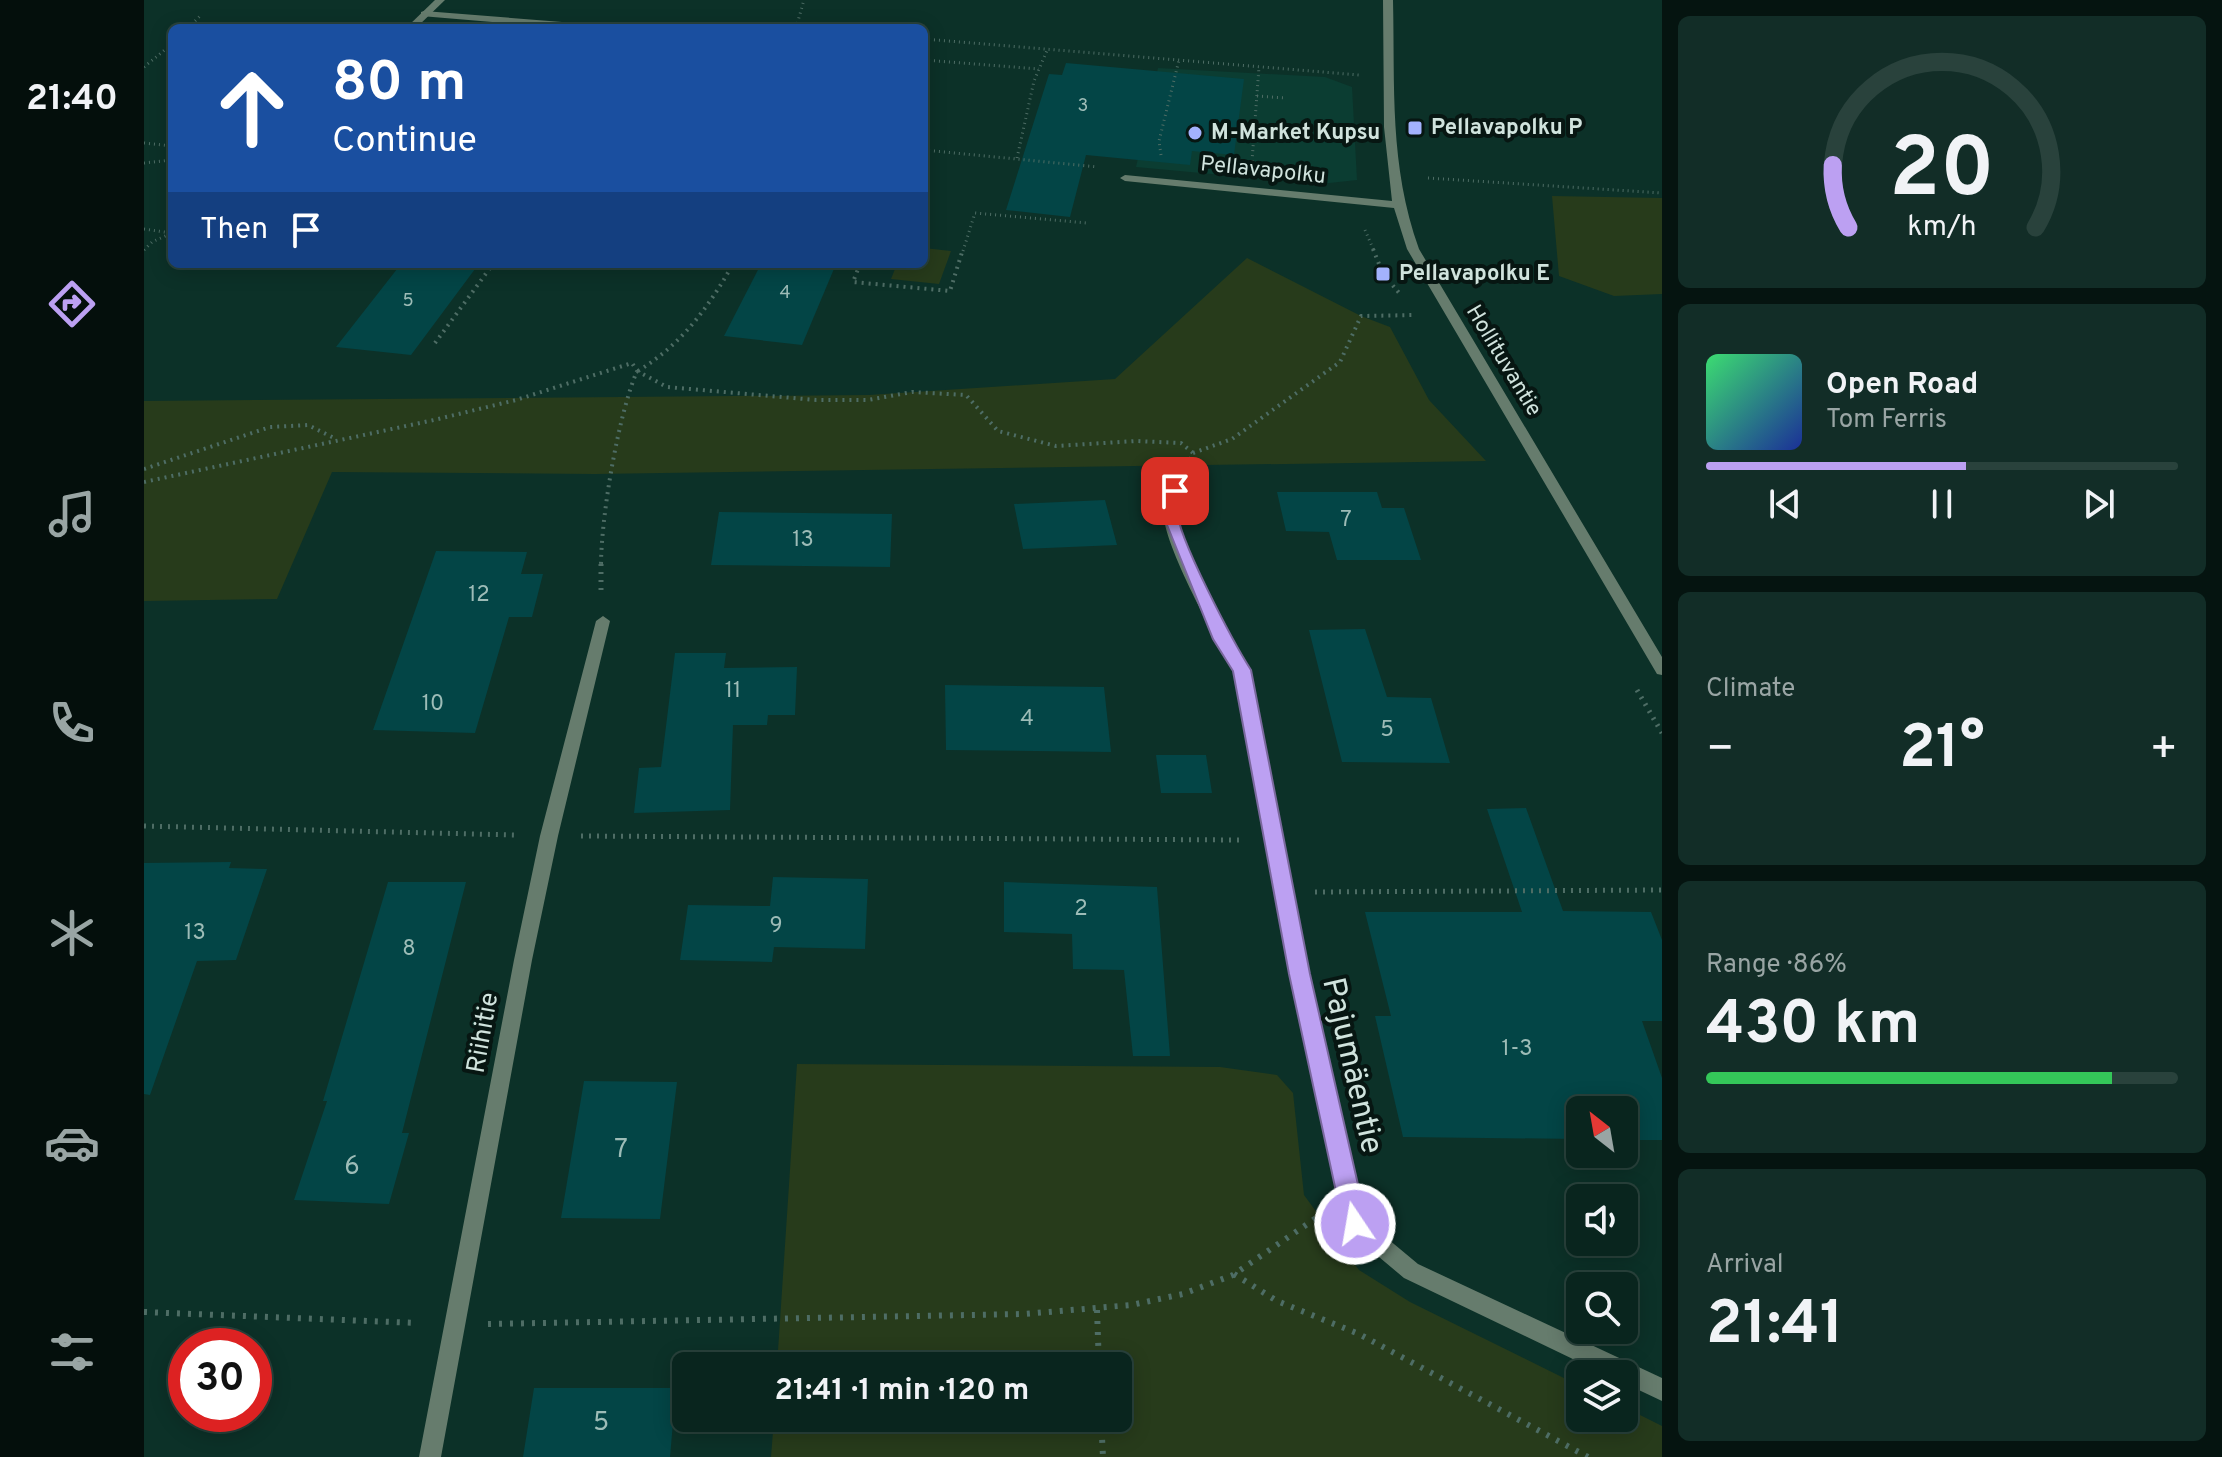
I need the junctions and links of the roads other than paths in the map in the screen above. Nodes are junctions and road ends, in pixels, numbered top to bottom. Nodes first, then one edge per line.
1 (440, 0) edge
2 (1388, 0) edge
3 (424, 14) junction
4 (415, 24) edge
5 (549, 24) edge
6 (1125, 178) road end
7 (1398, 205) junction
8 (1175, 491) road end
9 (603, 621) dead end
10 (1662, 670) edge
11 (1662, 1390) edge
12 (430, 1457) edge

1 - 3 street
2 - 7 street, Hollituvantie
3 - 4 street
3 - 5 street
6 - 7 street, Pellavapolku
7 - 10 street, Hollituvantie
8 - 11 street, Pajumäentie
9 - 12 street, Riihitie

